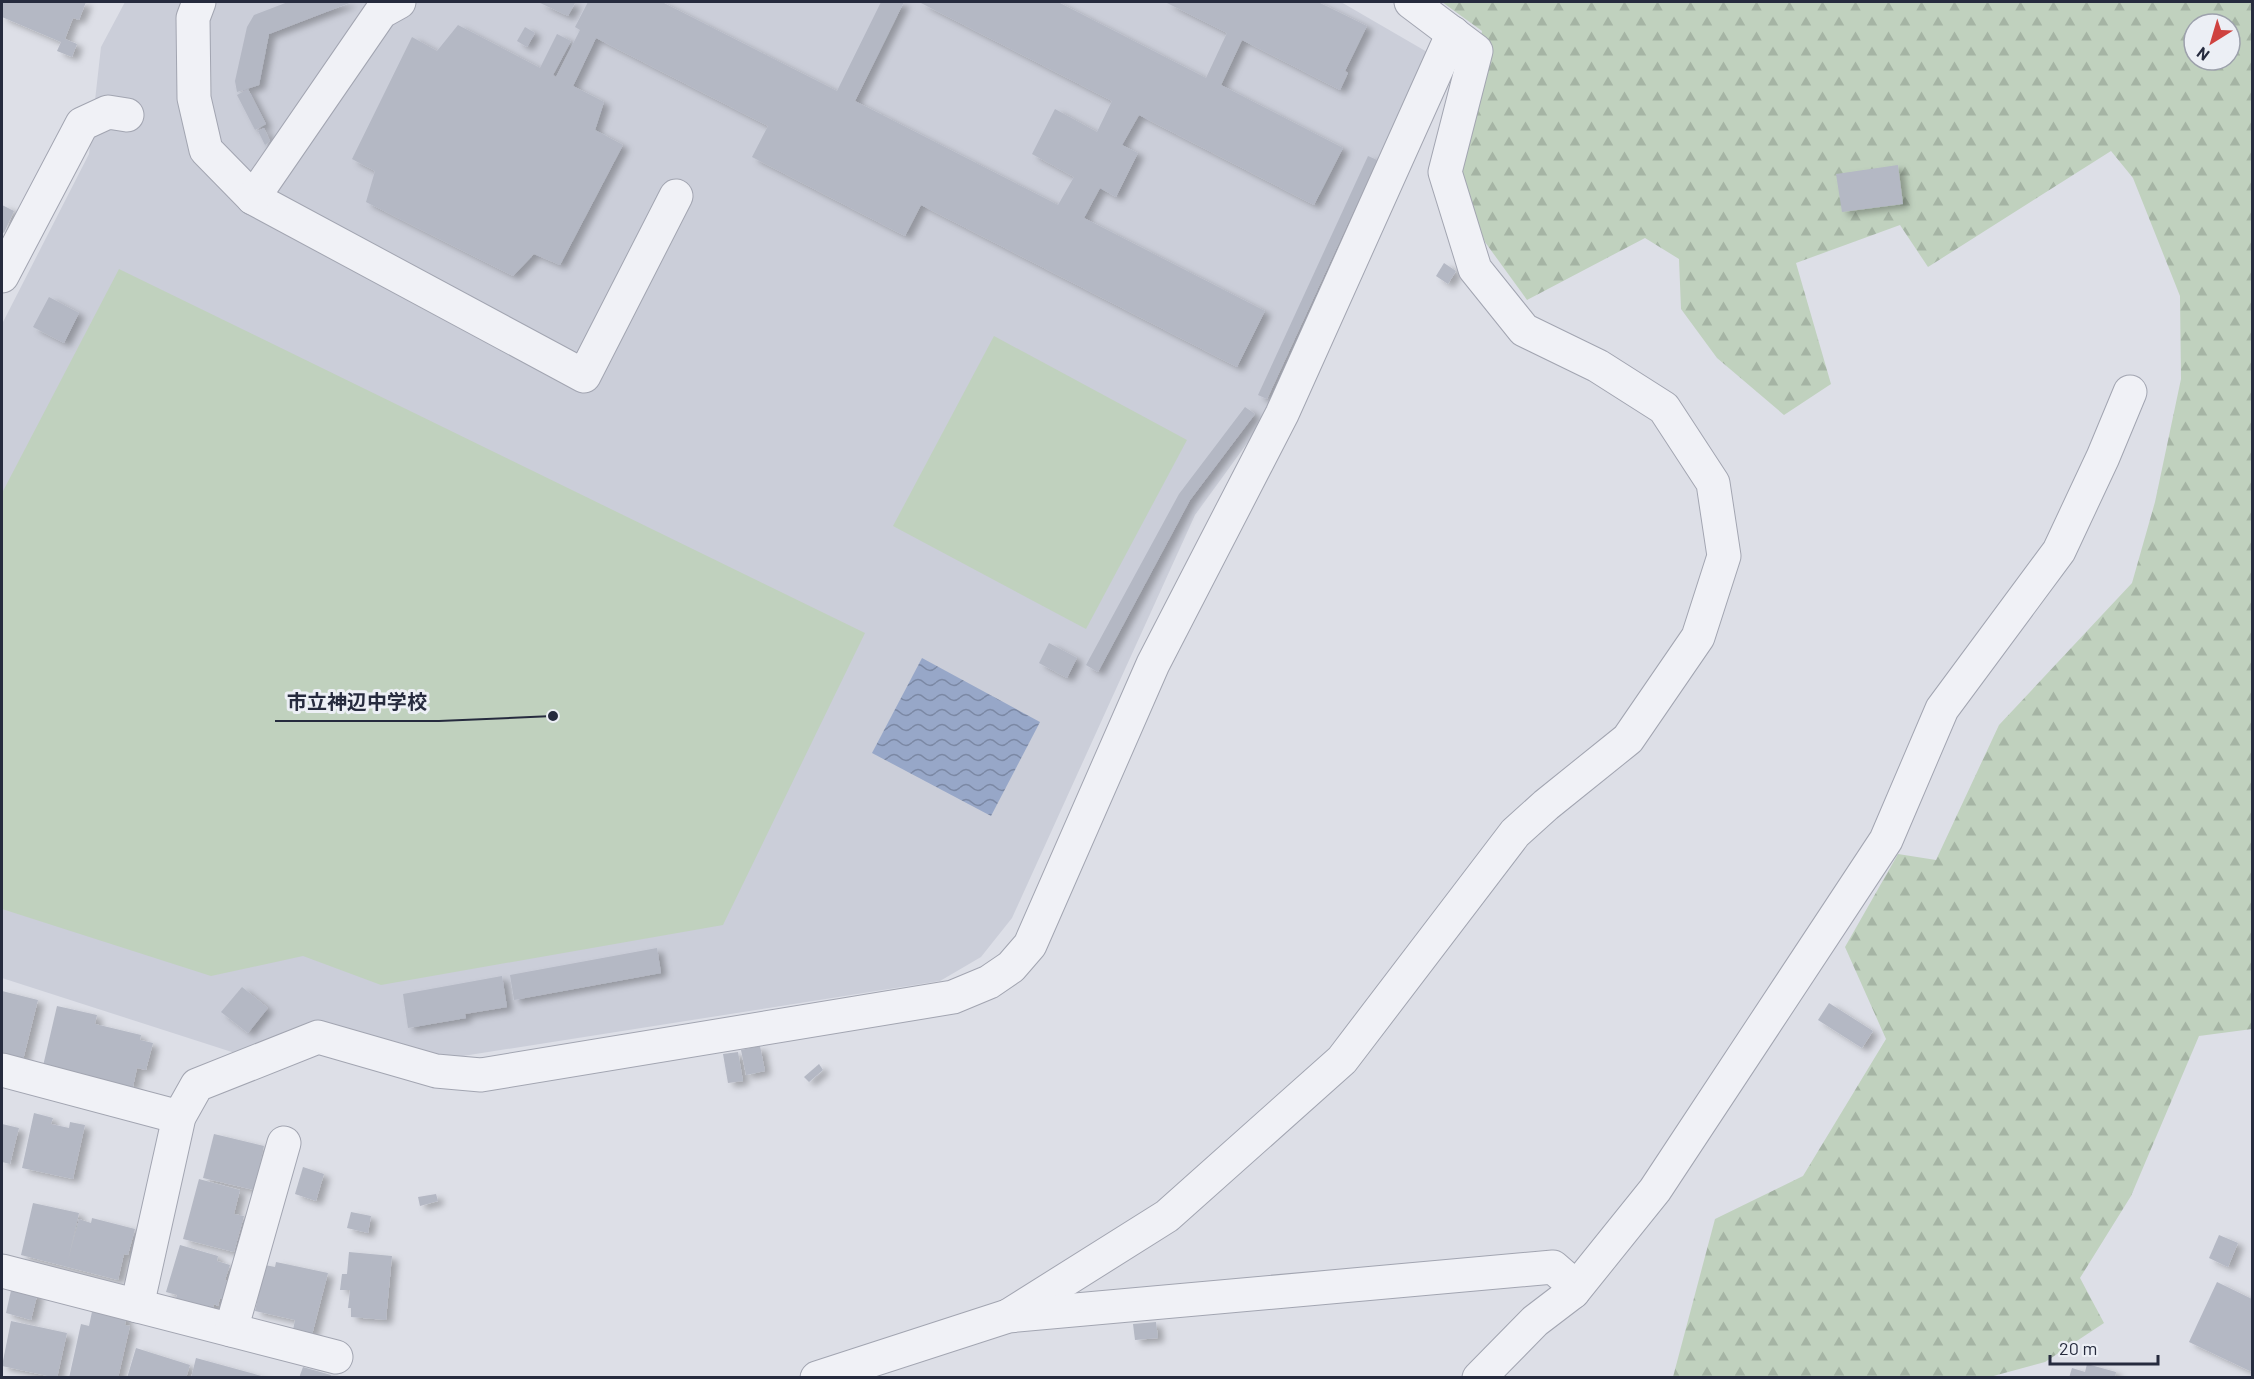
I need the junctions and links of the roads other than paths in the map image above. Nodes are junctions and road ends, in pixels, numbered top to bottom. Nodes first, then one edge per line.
1 (199, 2) edge
2 (399, 2) edge
3 (1411, 2) edge
4 (1453, 33) junction
5 (127, 115) dead end
6 (676, 196) dead end
7 (253, 198) junction
8 (2, 276) edge
9 (2130, 392) dead end
10 (2, 1070) edge
11 (179, 1117) junction
12 (284, 1143) dead end
13 (2, 1271) edge
14 (1573, 1292) junction
15 (137, 1306) junction
16 (1008, 1316) junction
17 (231, 1330) junction
18 (336, 1357) dead end
19 (817, 1377) edge
20 (1479, 1377) edge

1 - 7 street
2 - 7 street
3 - 4 street
4 - 11 street
4 - 16 street
5 - 8 street
6 - 7 street
9 - 14 street
10 - 11 street
11 - 15 street
12 - 17 street
13 - 15 street
14 - 16 street
14 - 20 street
15 - 17 street
16 - 19 street
17 - 18 street

